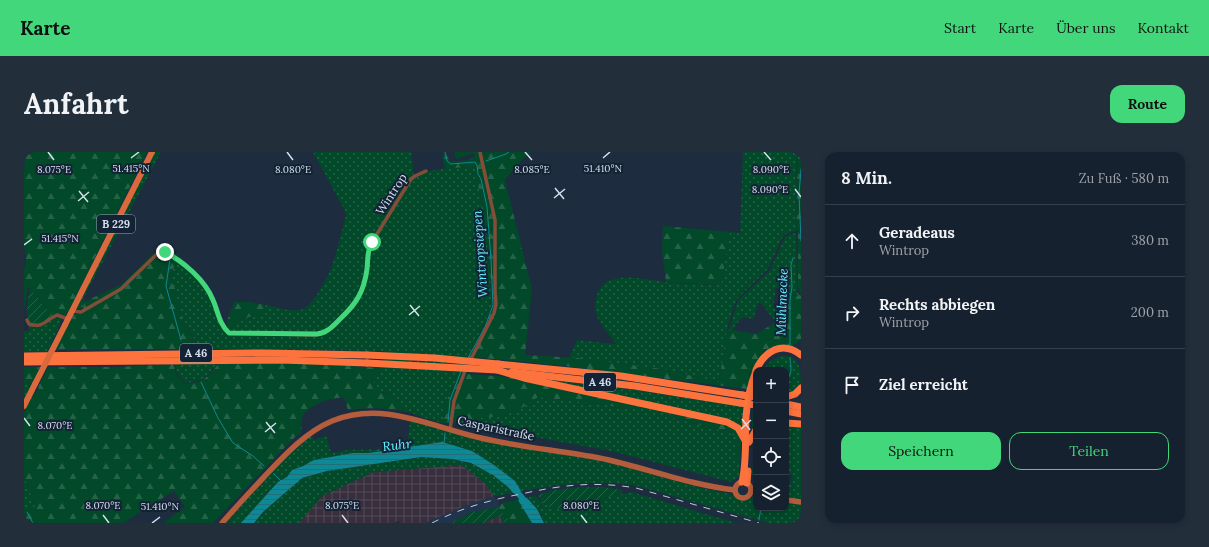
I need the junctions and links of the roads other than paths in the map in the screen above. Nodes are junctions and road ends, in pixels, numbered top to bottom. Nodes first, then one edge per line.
1 (152, 152) edge
2 (480, 152) edge
3 (426, 171) dead end
4 (72, 311) junction
5 (27, 320) dead end
6 (66, 322) junction
7 (801, 355) edge
8 (24, 356) edge
9 (367, 359) junction
10 (24, 362) edge
11 (801, 362) edge
12 (498, 367) junction
13 (758, 367) edge
14 (763, 367) edge
15 (753, 380) edge
16 (801, 388) edge
17 (789, 396) edge
18 (753, 397) edge
19 (753, 400) edge
20 (753, 405) edge
21 (789, 405) edge
22 (24, 406) edge
23 (801, 407) edge
24 (789, 412) edge
25 (801, 414) edge
26 (789, 423) edge
27 (801, 424) edge
28 (450, 430) junction
29 (753, 434) edge
30 (747, 442) junction
31 (744, 483) junction
32 (735, 490) junction
33 (753, 493) edge
34 (789, 500) edge
35 (801, 502) edge
36 (222, 523) edge

1 - 4 main road, B 229
2 - 28 street
3 - 4 street, Wintrop
4 - 6 main road, B 229
5 - 6 street
6 - 22 main road, B 229, bridge
7 - 13 highway
8 - 9 highway, A 46
9 - 10 highway, A 46
9 - 12 highway, A 46, bridge
11 - 14 highway
12 - 18 highway, A 46, bridge
12 - 20 highway, A 46, bridge
12 - 30 highway
15 - 30 highway
16 - 17 highway
19 - 30 highway
21 - 23 highway
24 - 25 highway
26 - 27 highway
28 - 32 main road, Casparistraße
28 - 36 main road, Casparistraße
29 - 30 highway
30 - 31 highway
31 - 32 main road
31 - 33 main road
32 - 33 main road
34 - 35 main road

